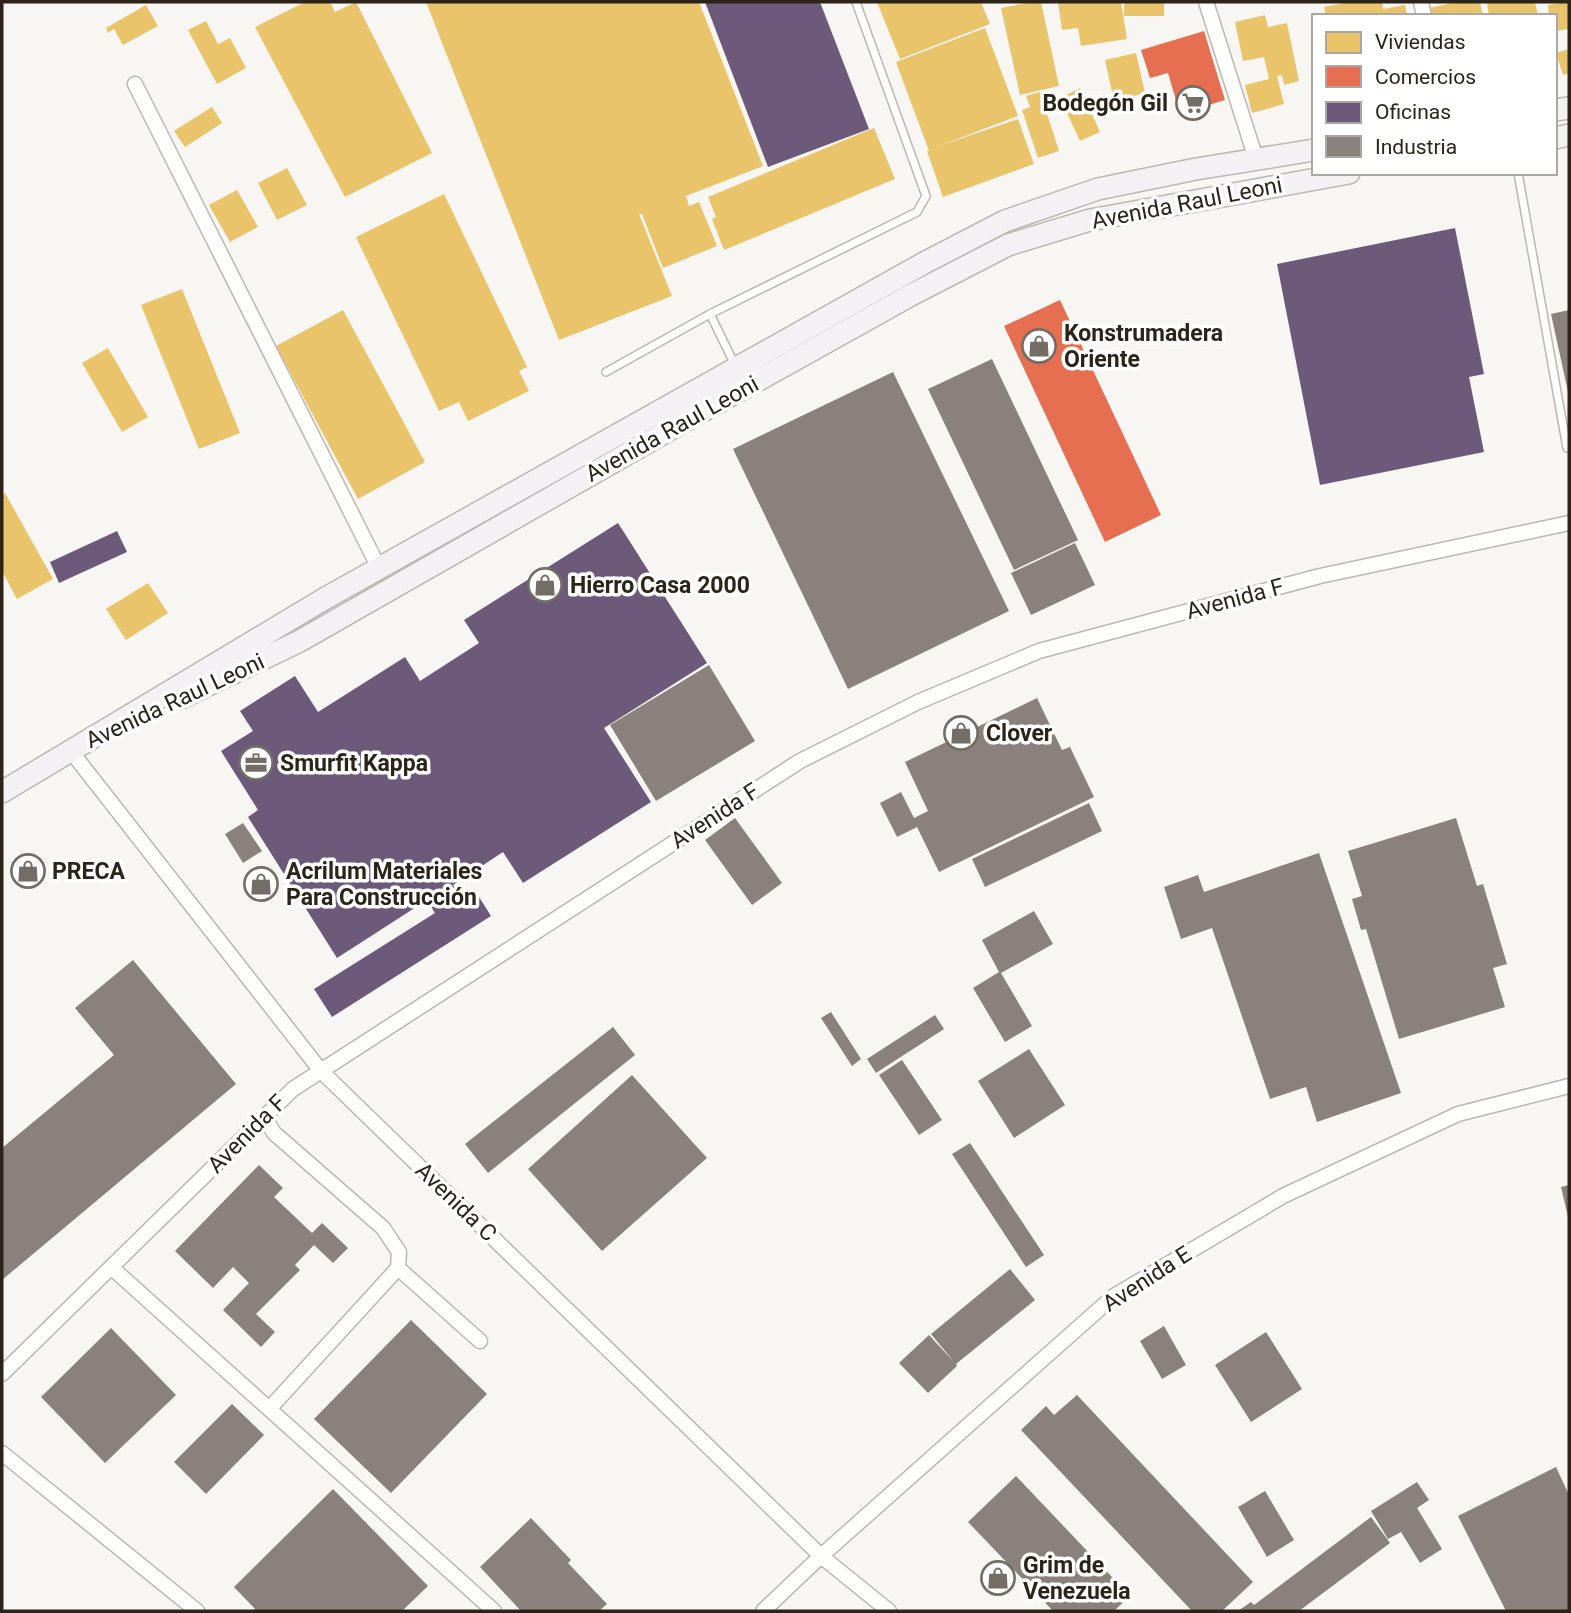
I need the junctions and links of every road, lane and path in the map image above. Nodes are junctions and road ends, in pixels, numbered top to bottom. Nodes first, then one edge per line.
1 (856, 2) edge
2 (1206, 2) edge
3 (135, 84) dead end
4 (1312, 150) edge
5 (1256, 159) junction
6 (1338, 175) edge
7 (1518, 175) edge
8 (710, 314) junction
9 (737, 368) junction
10 (606, 372) dead end
11 (1567, 448) dead end
12 (1569, 523) edge
13 (379, 568) junction
14 (70, 750) junction
15 (2, 792) edge
16 (321, 1071) junction
17 (1569, 1086) edge
18 (265, 1118) junction
19 (111, 1267) junction
20 (398, 1268) junction
21 (480, 1340) dead end
22 (2, 1374) edge
23 (270, 1408) junction
24 (2, 1453) edge
25 (821, 1556) junction
26 (197, 1611) edge
27 (494, 1611) edge
28 (763, 1611) edge
29 (889, 1611) edge

1 - 8 lane
2 - 5 street
3 - 13 street
4 - 5 main road, Avenida Raul Leoni
5 - 9 main road, Avenida Raul Leoni
6 - 14 main road, Avenida Raul Leoni
7 - 11 lane
8 - 9 lane
8 - 10 lane
9 - 13 main road, Avenida Raul Leoni
12 - 16 street, Avenida F
13 - 14 main road, Avenida Raul Leoni
14 - 15 main road
14 - 16 street, Avenida C
16 - 18 street, Avenida F
16 - 25 street, Avenida C
17 - 25 street, Avenida E
18 - 19 street, Avenida F
18 - 20 street
19 - 22 street, Avenida F
19 - 23 street
20 - 21 street
20 - 23 street
23 - 27 street
24 - 26 street
25 - 28 street, Avenida E
25 - 29 street, Avenida C

